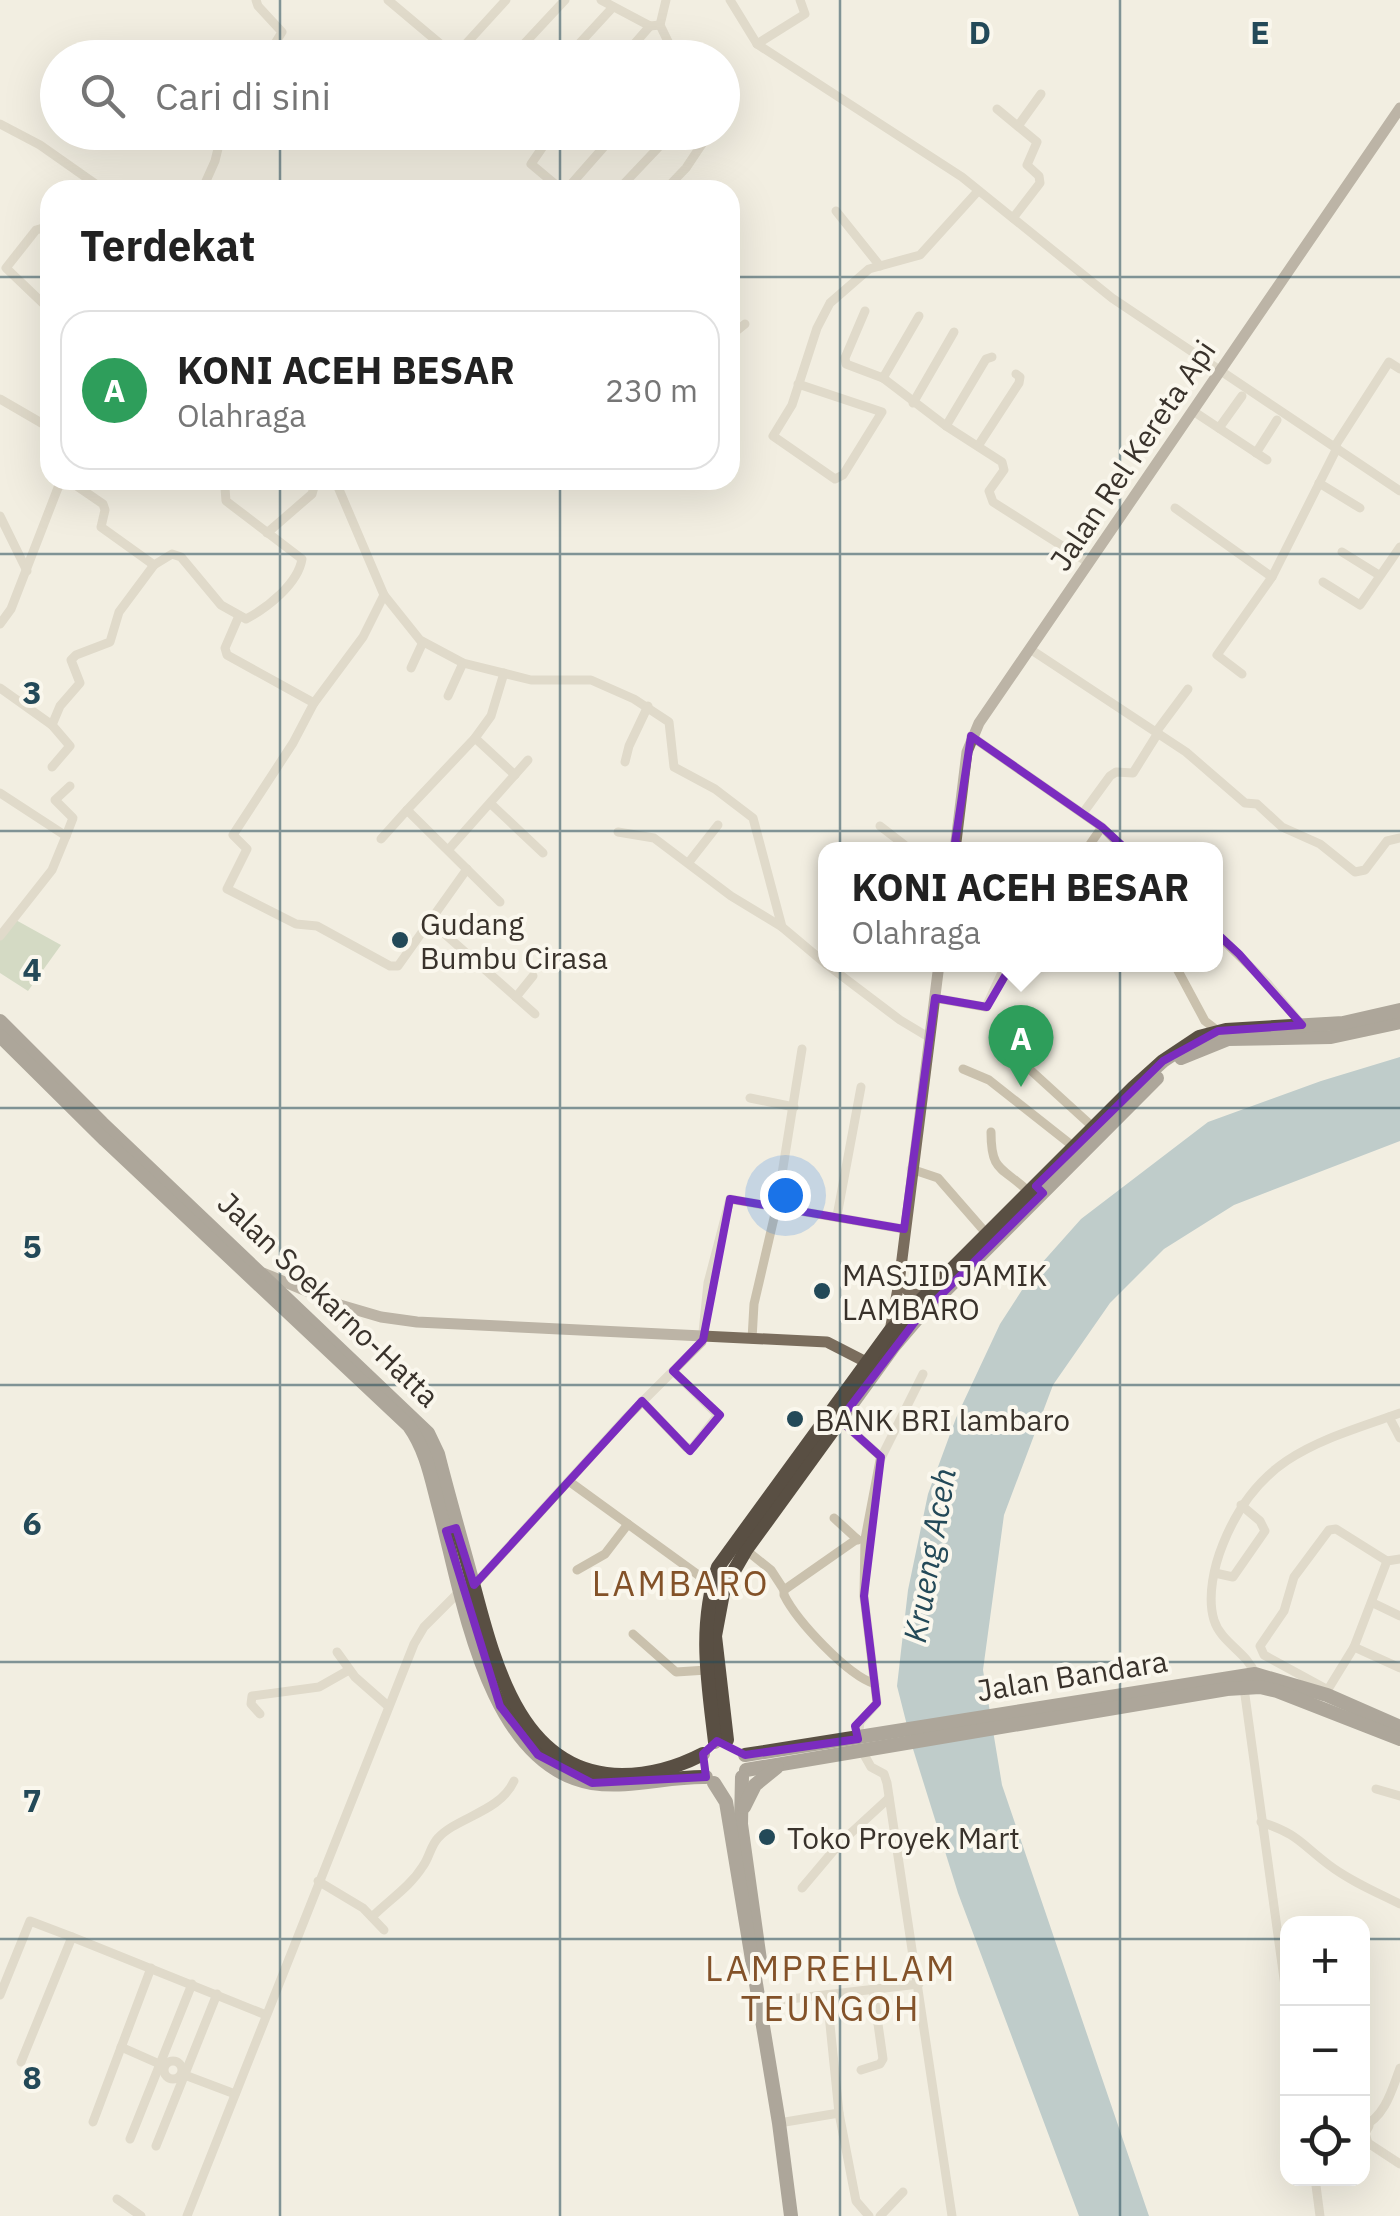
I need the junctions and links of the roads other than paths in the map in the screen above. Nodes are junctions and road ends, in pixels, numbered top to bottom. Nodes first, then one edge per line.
1 (256, 0) edge
2 (388, 0) edge
3 (506, 0) edge
4 (564, 0) edge
5 (601, 0) edge
6 (666, 0) edge
7 (730, 0) edge
8 (800, 0) edge
9 (613, 7) junction
10 (655, 26) junction
11 (277, 40) edge
12 (435, 40) edge
13 (470, 40) edge
14 (527, 40) edge
15 (583, 40) edge
16 (641, 40) edge
17 (664, 40) edge
18 (758, 44) junction
19 (1041, 94) dead end
20 (1400, 108) edge
21 (996, 109) dead end
22 (0, 124) edge
23 (1018, 126) junction
24 (40, 145) edge
25 (47, 150) edge
26 (218, 150) edge
27 (540, 150) edge
28 (601, 150) edge
29 (655, 150) edge
30 (698, 150) edge
31 (89, 180) edge
32 (207, 180) edge
33 (551, 180) edge
34 (573, 180) edge
35 (627, 180) edge
36 (675, 180) edge
37 (978, 191) junction
38 (836, 212) dead end
39 (1013, 218) junction
40 (40, 229) edge
41 (880, 266) junction
42 (3, 271) edge
43 (40, 302) edge
44 (864, 311) dead end
45 (920, 316) dead end
46 (745, 324) dead end
47 (740, 328) edge
48 (954, 332) dead end
49 (992, 357) dead end
50 (1400, 369) edge
51 (1220, 371) junction
52 (1016, 374) dead end
53 (883, 378) junction
54 (798, 384) junction
55 (1242, 396) dead end
56 (0, 399) edge
57 (914, 403) junction
58 (1193, 412) junction
59 (1277, 420) dead end
60 (40, 422) edge
61 (946, 426) junction
62 (1218, 428) junction
63 (978, 446) junction
64 (1336, 447) junction
65 (1256, 452) junction
66 (1267, 460) dead end
67 (1319, 483) junction
68 (61, 490) edge
69 (81, 490) edge
70 (225, 490) edge
71 (313, 490) edge
72 (339, 490) edge
73 (1400, 491) edge
74 (1175, 508) dead end
75 (1360, 508) dead end
76 (0, 516) edge
77 (267, 533) junction
78 (1400, 547) edge
79 (1342, 552) dead end
80 (1089, 564) junction
81 (154, 565) junction
82 (26, 571) junction
83 (1379, 575) junction
84 (1272, 578) junction
85 (1323, 582) dead end
86 (384, 596) junction
87 (238, 618) junction
88 (0, 624) edge
89 (423, 642) junction
90 (1030, 648) junction
91 (462, 663) junction
92 (410, 668) dead end
93 (504, 674) junction
94 (1242, 674) dead end
95 (0, 688) edge
96 (1188, 689) dead end
97 (448, 696) dead end
98 (314, 703) junction
99 (648, 706) junction
100 (52, 725) junction
101 (1157, 732) junction
102 (971, 736) junction
103 (475, 738) junction
104 (528, 760) dead end
105 (625, 762) dead end
106 (52, 767) dead end
107 (515, 775) junction
108 (70, 786) dead end
109 (0, 793) edge
110 (491, 804) junction
111 (407, 810) junction
112 (1083, 813) junction
113 (718, 825) dead end
114 (880, 826) dead end
115 (1102, 827) junction
116 (618, 832) dead end
117 (66, 836) junction
118 (381, 838) dead end
119 (1400, 838) edge
120 (901, 842) edge
121 (960, 842) edge
122 (1092, 842) edge
123 (1116, 842) edge
124 (450, 849) junction
125 (544, 853) dead end
126 (689, 862) junction
127 (467, 869) junction
128 (500, 902) dead end
129 (430, 921) junction
130 (782, 927) junction
131 (0, 936) edge
132 (1223, 940) edge
133 (818, 957) edge
134 (836, 972) edge
135 (845, 972) edge
136 (938, 972) edge
137 (1002, 972) edge
138 (1179, 972) edge
139 (533, 976) dead end
140 (842, 977) junction
141 (516, 997) junction
142 (936, 998) junction
143 (1400, 1010) edge
144 (535, 1014) dead end
145 (0, 1021) edge
146 (1400, 1022) edge
147 (1302, 1026) junction
148 (1218, 1031) junction
149 (0, 1036) edge
150 (1033, 1036) dead end
151 (930, 1038) junction
152 (802, 1049) dead end
153 (963, 1069) dead end
154 (860, 1087) dead end
155 (750, 1098) dead end
156 (794, 1106) junction
157 (1094, 1128) junction
158 (991, 1132) dead end
159 (1074, 1148) junction
160 (911, 1169) junction
161 (160, 1184) junction
162 (1036, 1190) junction
163 (176, 1199) junction
164 (777, 1205) junction
165 (838, 1216) junction
166 (904, 1229) junction
167 (986, 1233) junction
168 (263, 1274) junction
169 (899, 1283) junction
170 (924, 1295) junction
171 (890, 1331) junction
172 (704, 1336) junction
173 (752, 1338) junction
174 (866, 1362) junction
175 (674, 1371) junction
176 (924, 1374) dead end
177 (642, 1401) junction
178 (1400, 1413) edge
179 (1388, 1417) junction
180 (840, 1420) junction
181 (1400, 1438) edge
182 (882, 1457) junction
183 (570, 1482) junction
184 (1241, 1505) junction
185 (834, 1518) dead end
186 (628, 1524) junction
187 (451, 1529) junction
188 (861, 1539) junction
189 (746, 1550) junction
190 (1400, 1560) edge
191 (1386, 1561) junction
192 (577, 1570) dead end
193 (1215, 1572) junction
194 (712, 1586) junction
195 (468, 1587) junction
196 (784, 1590) junction
197 (1373, 1603) junction
198 (1400, 1616) edge
199 (632, 1634) dead end
200 (1354, 1647) junction
201 (337, 1652) dead end
202 (1260, 1652) junction
203 (1253, 1667) junction
204 (1400, 1668) edge
205 (349, 1670) junction
206 (707, 1670) junction
207 (1228, 1683) junction
208 (874, 1684) junction
209 (1244, 1688) junction
210 (1327, 1692) junction
211 (388, 1706) junction
212 (260, 1714) dead end
213 (1363, 1720) junction
214 (1400, 1727) edge
215 (1400, 1739) edge
216 (721, 1741) junction
217 (860, 1745) junction
218 (703, 1754) junction
219 (786, 1762) junction
220 (744, 1767) junction
221 (710, 1780) junction
222 (514, 1781) dead end
223 (1376, 1789) dead end
224 (1400, 1796) edge
225 (889, 1798) junction
226 (1261, 1822) junction
227 (741, 1824) junction
228 (318, 1881) junction
229 (802, 1888) dead end
230 (1400, 1904) edge
231 (372, 1917) junction
232 (384, 1930) dead end
233 (72, 1937) junction
234 (152, 1968) junction
235 (192, 1984) junction
236 (918, 1984) junction
237 (873, 1989) junction
238 (217, 1994) junction
239 (0, 1995) edge
240 (827, 1995) junction
241 (764, 2002) junction
242 (1288, 2006) edge
243 (266, 2015) junction
244 (766, 2039) junction
245 (120, 2047) junction
246 (21, 2062) dead end
247 (163, 2065) junction
248 (1400, 2068) edge
249 (861, 2070) dead end
250 (183, 2074) junction
251 (236, 2094) junction
252 (839, 2113) junction
253 (1370, 2121) edge
254 (93, 2122) dead end
255 (779, 2122) junction
256 (130, 2139) dead end
257 (1370, 2144) edge
258 (156, 2146) dead end
259 (1400, 2164) edge
260 (1315, 2186) edge
261 (904, 2192) dead end
262 (117, 2199) dead end
263 (141, 2216) edge
264 (187, 2216) edge
265 (790, 2216) edge
266 (869, 2216) edge
267 (880, 2216) edge
268 (952, 2216) edge
269 (1320, 2216) edge

1 - 11 street
2 - 12 street
3 - 13 street
4 - 14 street
5 - 9 street
6 - 10 street
7 - 18 street
8 - 18 street
9 - 10 street
9 - 15 street
10 - 16 street
10 - 17 street
18 - 37 street
19 - 23 street
20 - 51 main road, Jalan Rel Kereta Api
21 - 23 street
22 - 24 street
23 - 39 street
25 - 31 street
26 - 32 street
27 - 33 street
28 - 34 street
29 - 35 street
30 - 36 street
37 - 39 street
37 - 41 street
38 - 41 street
39 - 51 street
40 - 42 street
41 - 54 street
42 - 43 street
44 - 53 street
45 - 53 street
46 - 47 street
48 - 57 street
49 - 61 street
50 - 64 street
51 - 58 main road, Jalan Rel Kereta Api
51 - 64 street
52 - 63 street
53 - 57 street
54 - 54 street
55 - 62 street
56 - 60 street
57 - 61 street
58 - 62 street
58 - 80 main road, Jalan Rel Kereta Api
59 - 65 street
61 - 63 street
62 - 65 street
63 - 80 street
64 - 67 street
64 - 73 street
65 - 66 street
67 - 75 street
67 - 84 street
68 - 82 street
69 - 81 street
70 - 77 street
71 - 77 street
72 - 86 street
74 - 84 street
76 - 82 street
77 - 87 street
78 - 83 street
79 - 83 street
80 - 90 main road, Jalan Rel Kereta Api
81 - 87 street
81 - 100 street
82 - 88 street
83 - 85 street
84 - 94 street
86 - 89 street
86 - 98 street
87 - 98 street
89 - 91 street
89 - 92 street
90 - 101 street
90 - 102 main road, Jalan Rel Kereta Api
91 - 93 street
91 - 97 street
93 - 99 street
93 - 103 street
95 - 100 street
96 - 101 street
98 - 129 street
99 - 105 street
99 - 130 street
100 - 106 street
101 - 112 street
101 - 119 street
102 - 112 street
102 - 121 main road, Jalan Rel Kereta Api
103 - 107 street
103 - 111 street
104 - 107 street
107 - 110 street
108 - 117 street
109 - 117 street
110 - 124 street
110 - 125 street
111 - 118 street
111 - 124 street
112 - 115 street
113 - 126 street
114 - 120 street
115 - 122 street
115 - 123 street
116 - 126 street
117 - 131 street
124 - 127 street
126 - 130 street
127 - 128 street
127 - 129 street
129 - 141 street
130 - 133 street
132 - 147 street
134 - 140 street
135 - 140 street
136 - 142 main road
137 - 142 street
138 - 148 street
139 - 141 street
140 - 151 street
141 - 144 street
142 - 151 main road
143 - 147 highway
145 - 161 highway, Jalan Soekarno-Hatta
146 - 162 highway
147 - 148 highway
148 - 157 highway
149 - 161 highway, Jalan Soekarno-Hatta
150 - 157 street
151 - 160 main road
152 - 156 street
153 - 159 street
154 - 165 street
155 - 156 street
156 - 164 street
157 - 159 highway
158 - 162 street
159 - 162 highway
160 - 166 main road
160 - 167 street
161 - 163 highway, Jalan Soekarno-Hatta
162 - 167 highway
162 - 180 highway
163 - 168 highway, Jalan Soekarno-Hatta
163 - 187 highway, Jalan Soekarno-Hatta
164 - 165 street
164 - 172 street
164 - 173 street
165 - 166 street
166 - 169 main road
167 - 170 highway
168 - 172 main road
168 - 187 highway, Jalan Soekarno-Hatta
169 - 170 main road
169 - 171 main road
170 - 171 highway
171 - 174 highway
172 - 173 main road
172 - 175 street
173 - 174 main road
174 - 194 highway
175 - 177 street
175 - 177 street
176 - 182 street
177 - 183 street
178 - 179 street
179 - 181 street
179 - 184 street
180 - 182 street
180 - 189 highway
182 - 188 street
183 - 186 street
183 - 195 street
184 - 193 street
184 - 193 street
185 - 188 street
186 - 192 street
186 - 194 street
187 - 195 highway, Jalan Soekarno-Hatta
188 - 196 street
188 - 208 street
189 - 196 street
189 - 216 highway
190 - 191 street
191 - 197 street
191 - 202 street
193 - 203 street
194 - 206 highway
195 - 211 street
195 - 218 highway, Jalan Soekarno-Hatta
195 - 221 highway, Jalan Soekarno-Hatta
196 - 208 street
197 - 198 street
197 - 200 street
199 - 206 street
200 - 204 street
200 - 210 street
201 - 205 street
202 - 203 street
202 - 210 street
203 - 207 highway, Jalan Bandara
203 - 210 highway, Jalan Bandara
205 - 211 street
205 - 212 street
206 - 216 highway
207 - 209 highway, Jalan Bandara
207 - 217 highway, Jalan Bandara
208 - 217 street
209 - 213 highway, Jalan Bandara
209 - 226 street
210 - 213 highway, Jalan Bandara
211 - 228 street
213 - 214 highway, Jalan Bandara
213 - 215 highway, Jalan Bandara
216 - 218 highway
216 - 220 highway
217 - 219 highway, Jalan Bandara
217 - 220 highway, Jalan Bandara
217 - 225 street
218 - 221 highway
219 - 220 highway, Jalan Bandara
219 - 227 highway
220 - 221 highway
220 - 227 highway
221 - 244 highway
222 - 231 street
223 - 224 street
225 - 229 street
225 - 236 street
226 - 230 street
226 - 242 street
227 - 241 highway
228 - 231 street
228 - 243 street
231 - 232 street
233 - 234 street
233 - 239 street
233 - 246 street
234 - 235 street
234 - 245 street
235 - 238 street
235 - 247 street
236 - 237 street
236 - 268 street
237 - 240 street
237 - 249 street
238 - 243 street
238 - 250 street
240 - 241 street
240 - 252 street
241 - 244 highway
243 - 251 street
244 - 255 highway
245 - 247 street
245 - 254 street
247 - 250 street
247 - 256 street
248 - 253 street
250 - 251 street
250 - 258 street
251 - 264 street
252 - 255 street
252 - 266 street
255 - 265 highway
257 - 259 street
260 - 269 street
261 - 267 street
262 - 263 street

